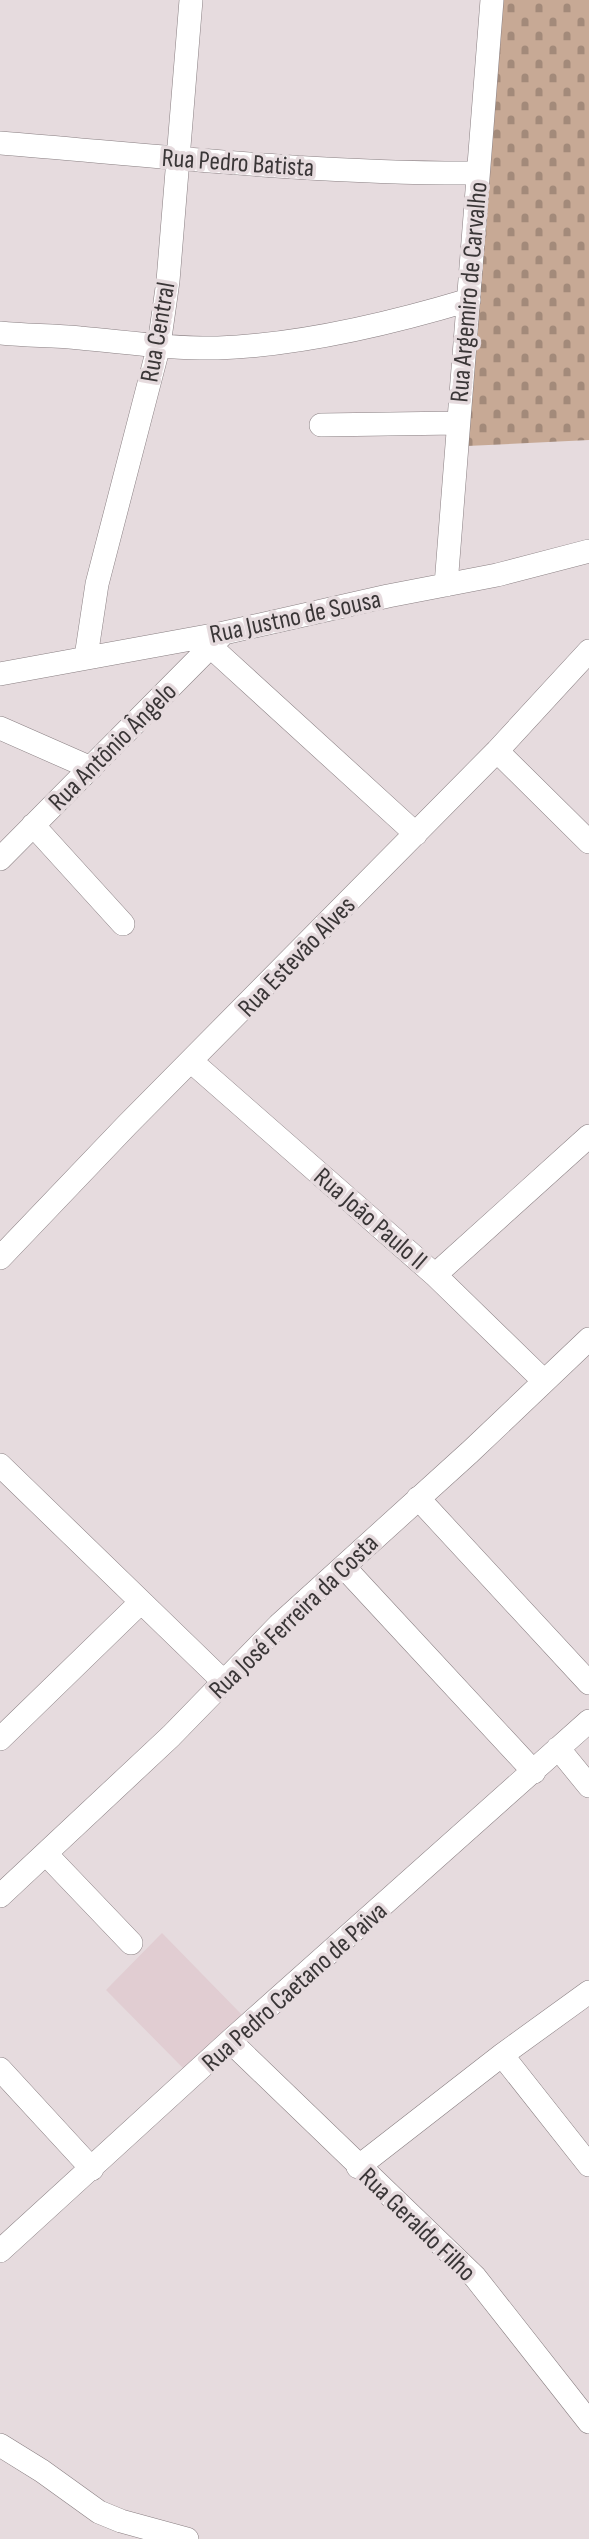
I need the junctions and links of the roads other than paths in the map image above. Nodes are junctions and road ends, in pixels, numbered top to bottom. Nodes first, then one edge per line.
1 (191, 0) edge
2 (492, 0) edge
3 (0, 143) edge
4 (178, 158) junction
5 (477, 173) junction
6 (469, 300) junction
7 (0, 334) edge
8 (159, 345) junction
9 (457, 423) junction
10 (321, 425) dead end
11 (589, 551) edge
12 (446, 585) junction
13 (218, 640) junction
14 (589, 651) edge
15 (86, 657) junction
16 (0, 674) edge
17 (0, 728) edge
18 (497, 751) junction
19 (91, 768) junction
20 (33, 825) junction
21 (416, 834) junction
22 (589, 842) edge
23 (0, 859) edge
24 (123, 924) dead end
25 (192, 1062) junction
26 (589, 1136) edge
27 (0, 1258) edge
28 (435, 1275) junction
29 (589, 1339) edge
30 (544, 1381) junction
31 (0, 1465) edge
32 (418, 1498) junction
33 (344, 1567) junction
34 (141, 1603) junction
35 (223, 1681) junction
36 (589, 1683) edge
37 (589, 1721) edge
38 (0, 1739) edge
39 (558, 1748) junction
40 (534, 1772) junction
41 (589, 1786) edge
42 (46, 1854) junction
43 (0, 1896) edge
44 (131, 1943) dead end
45 (589, 1992) edge
46 (230, 2040) junction
47 (502, 2056) junction
48 (0, 2069) edge
49 (589, 2165) edge
50 (358, 2167) junction
51 (92, 2169) junction
52 (0, 2251) edge
53 (589, 2422) edge
54 (0, 2445) edge
55 (187, 2539) edge

1 - 4 street, Rua Central
2 - 5 street, Rua Argemiro de Carvalho
3 - 4 street, Rua Pedro Batista
4 - 5 street, Rua Pedro Batista
4 - 8 street, Rua Central
5 - 6 street, Rua Argemiro de Carvalho
6 - 8 street
6 - 9 street, Rua Argemiro de Carvalho
7 - 8 street
8 - 15 street, Rua Central
9 - 10 street
9 - 12 street, Rua Argemiro de Carvalho
11 - 12 street, Rua Justno de Sousa
12 - 13 street, Rua Justno de Sousa
13 - 15 street, Rua Justno de Sousa
13 - 19 street, Rua Antônio Ângelo
13 - 21 street
14 - 18 street, Rua Estevão Alves
15 - 16 street, Rua Justno de Sousa
17 - 19 street
18 - 21 street, Rua Estevão Alves
18 - 22 street
19 - 20 street, Rua Antônio Ângelo
20 - 23 street, Rua Antônio Ângelo
20 - 24 street
21 - 25 street, Rua Estevão Alves
25 - 27 street, Rua Estevão Alves
25 - 28 street, Rua João Paulo II
26 - 28 street
28 - 30 street, Rua João Paulo II
29 - 30 street, Rua José Ferreira da Costa
30 - 32 street, Rua José Ferreira da Costa
31 - 34 street
32 - 33 street, Rua José Ferreira da Costa
32 - 36 street
33 - 35 street, Rua José Ferreira da Costa
33 - 40 street
34 - 35 street
34 - 38 street
35 - 42 street, Rua José Ferreira da Costa
37 - 39 street, Rua Pedro Caetano de Paiva
39 - 40 street, Rua Pedro Caetano de Paiva
39 - 41 street
40 - 46 street, Rua Pedro Caetano de Paiva
42 - 43 street, Rua José Ferreira da Costa
42 - 44 street
45 - 47 street
46 - 50 street, Rua Geraldo Filho
46 - 51 street, Rua Pedro Caetano de Paiva
47 - 49 street
47 - 50 street
48 - 51 street
50 - 53 street, Rua Geraldo Filho
51 - 52 street, Rua Pedro Caetano de Paiva
54 - 55 street

